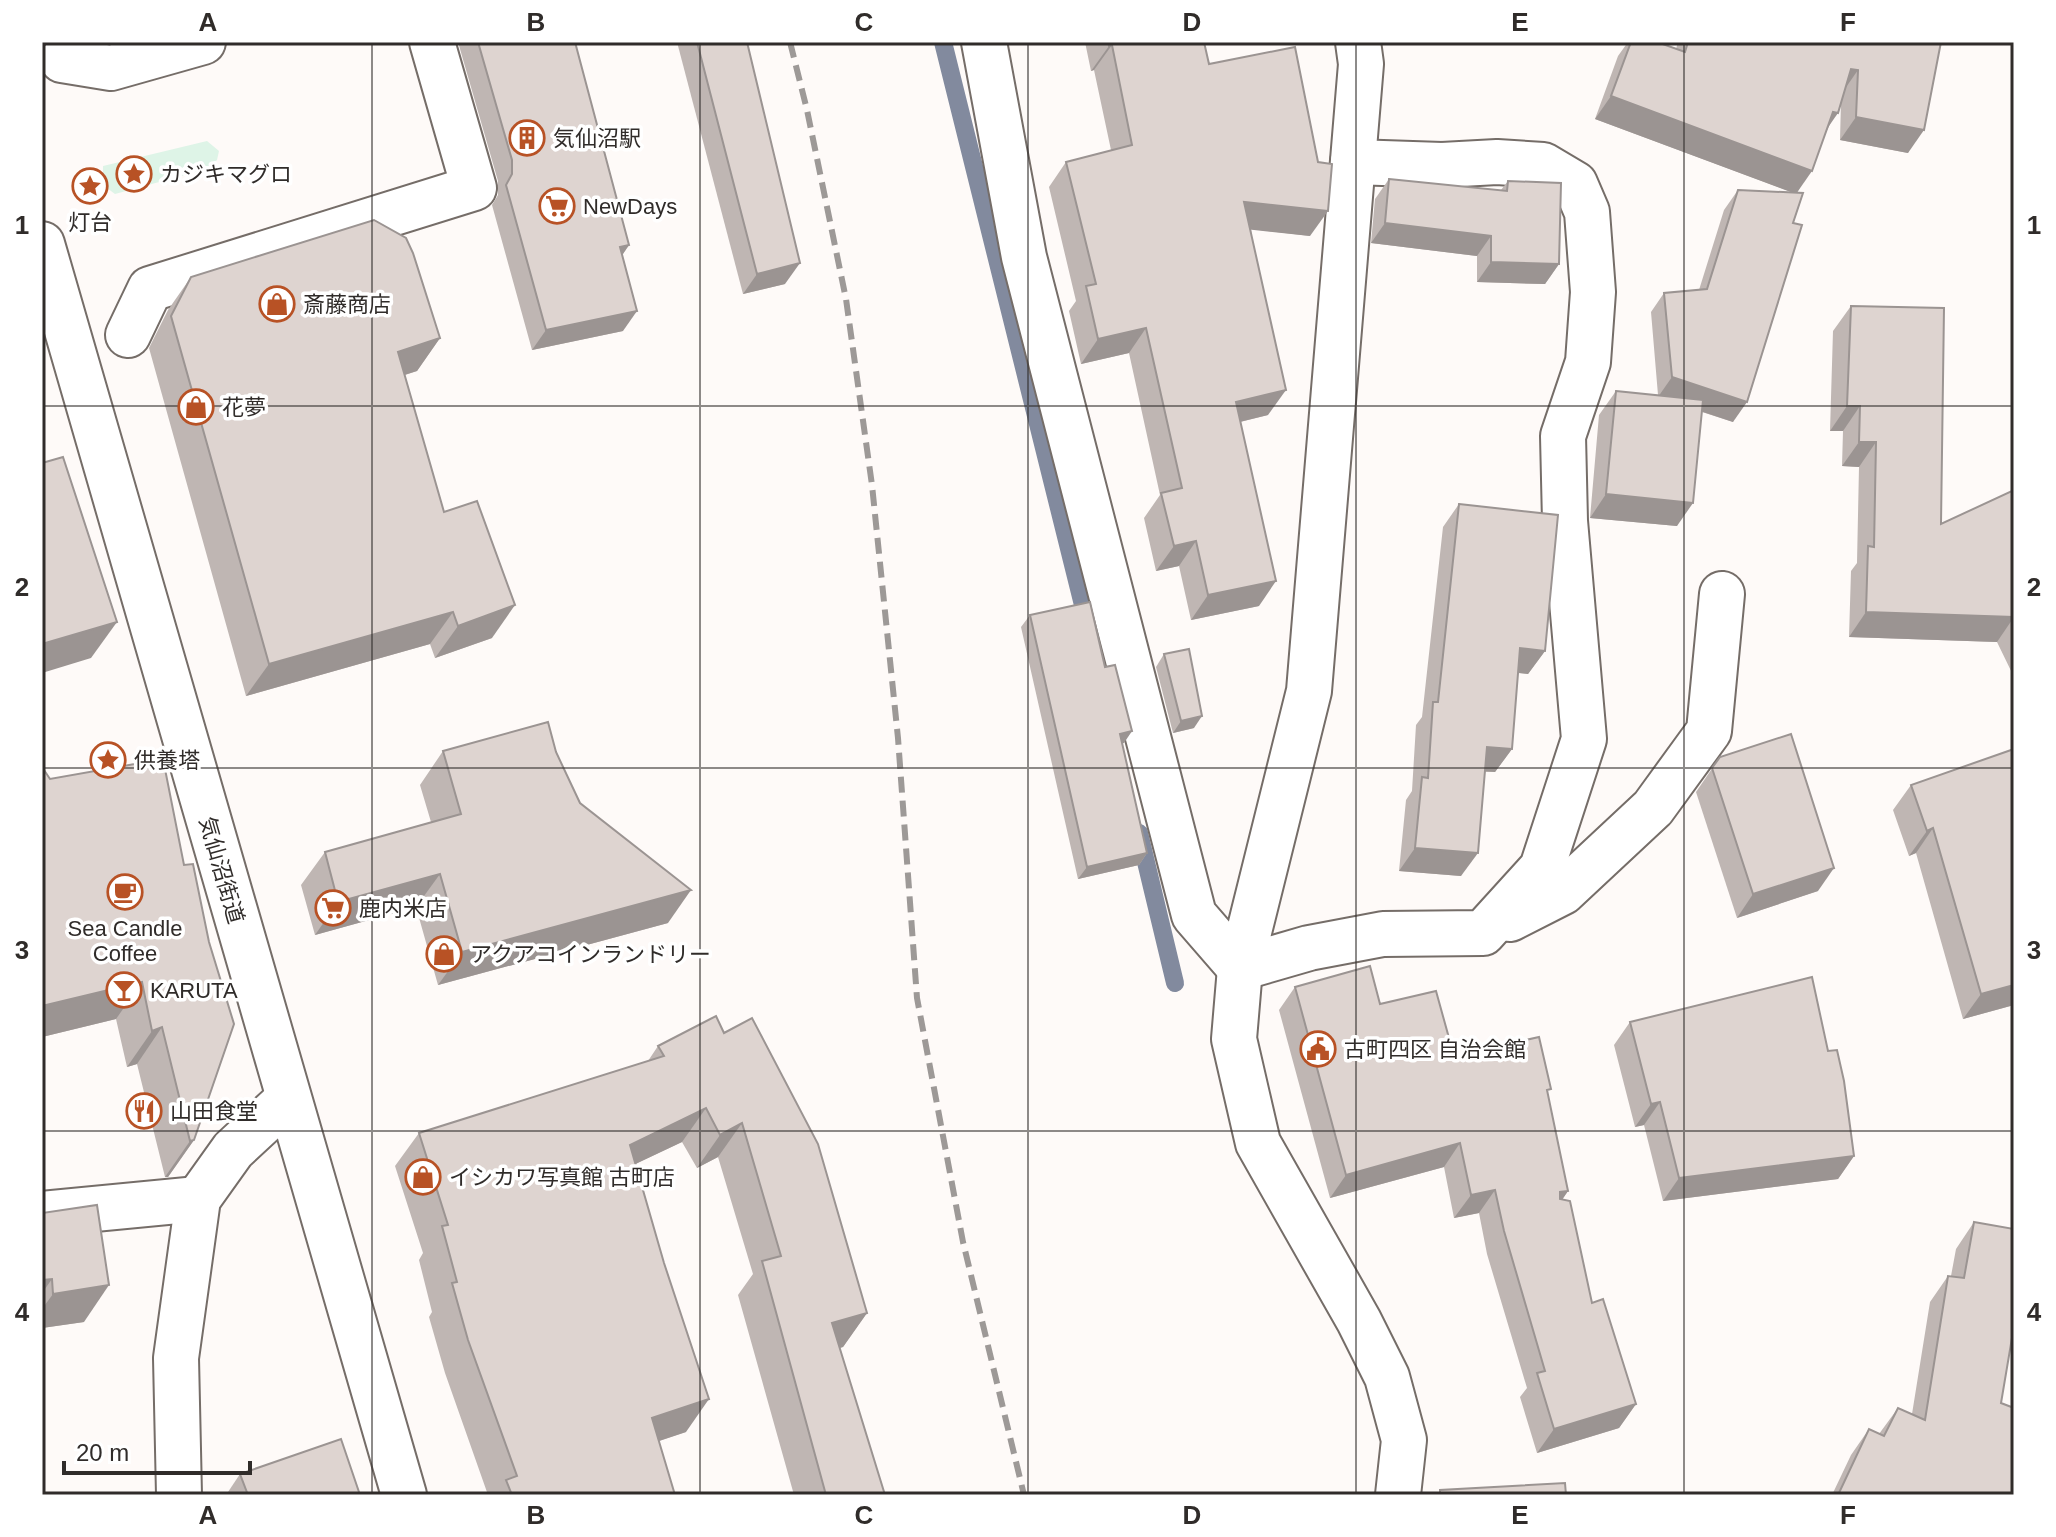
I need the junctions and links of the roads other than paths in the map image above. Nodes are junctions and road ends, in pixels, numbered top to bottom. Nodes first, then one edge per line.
1 (203, 42) edge
2 (432, 42) edge
3 (984, 42) edge
4 (1358, 42) edge
5 (62, 60) dead end
6 (1353, 162) junction
7 (42, 244) edge
8 (128, 335) dead end
9 (1722, 594) dead end
10 (1483, 933) junction
11 (1240, 968) junction
12 (288, 1099) junction
13 (198, 1199) junction
14 (42, 1214) edge
15 (179, 1495) edge
16 (404, 1495) edge
17 (1398, 1495) edge

1 - 5 street
2 - 8 street
3 - 11 street
4 - 6 street
6 - 10 street
6 - 11 street
7 - 12 street, 気仙沼街道
9 - 10 street
10 - 11 street
11 - 17 street
12 - 13 street
12 - 16 street, 気仙沼街道
13 - 14 street
13 - 15 street

